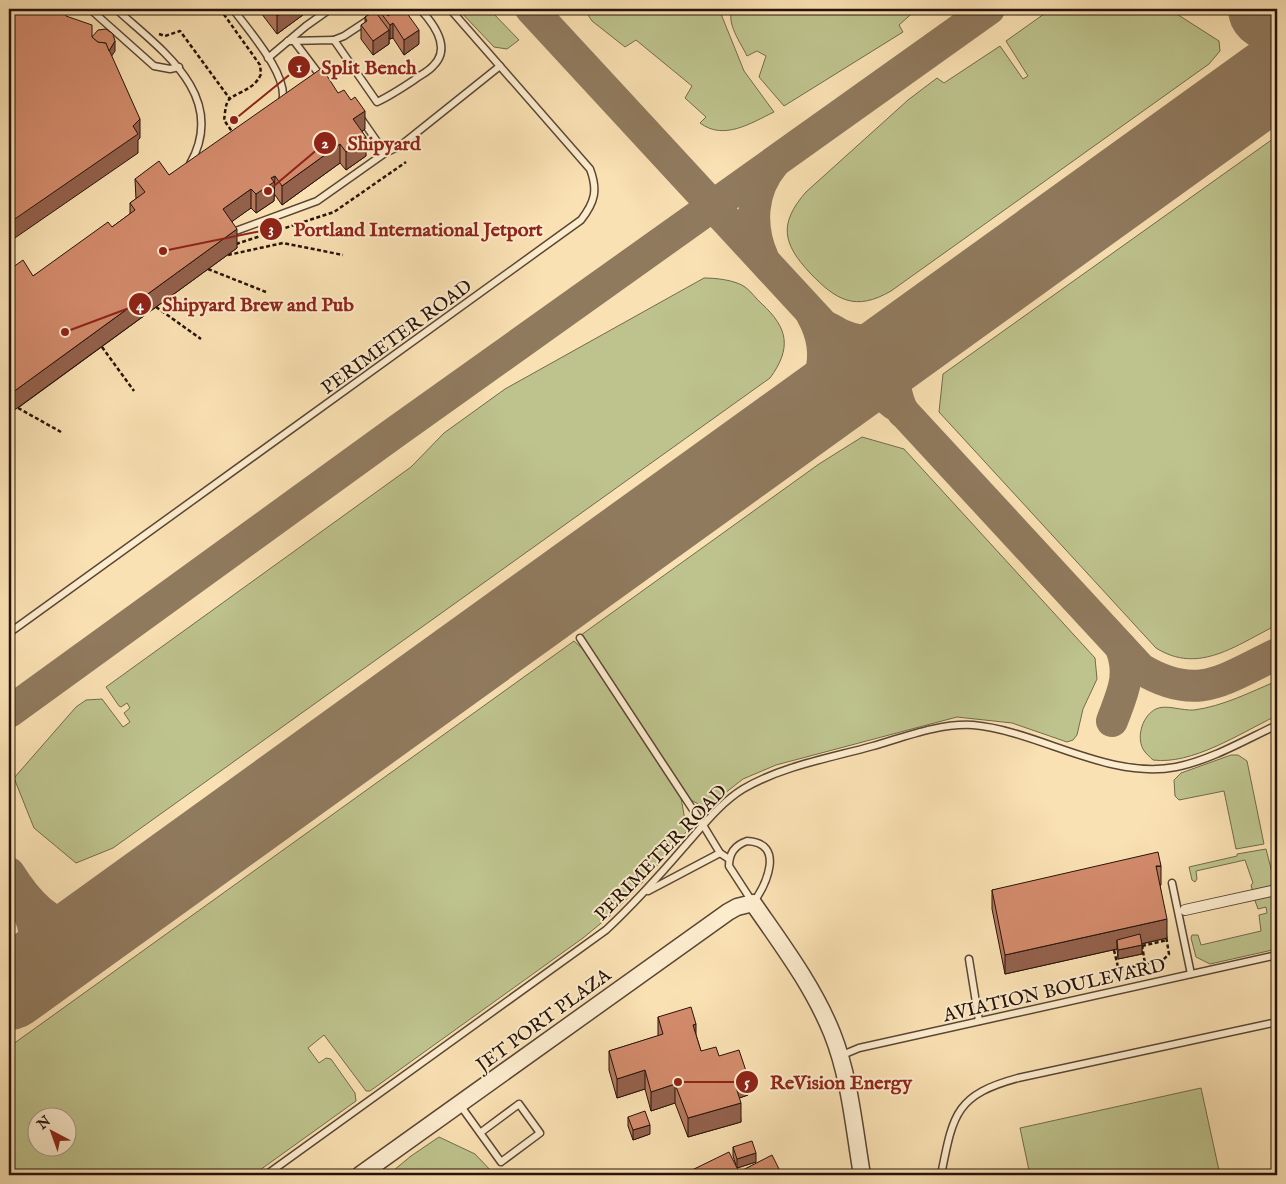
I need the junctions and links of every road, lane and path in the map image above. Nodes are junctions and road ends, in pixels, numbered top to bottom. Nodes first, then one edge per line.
1 (90, 9) edge
2 (116, 9) edge
3 (220, 9) edge
4 (233, 9) edge
5 (330, 9) edge
6 (385, 9) edge
7 (420, 9) edge
8 (450, 9) edge
9 (152, 28) dead end
10 (334, 40) junction
11 (291, 41) junction
12 (268, 58) junction
13 (500, 66) junction
14 (179, 67) junction
15 (327, 85) edge
16 (230, 99) junction
17 (279, 108) edge
18 (353, 111) edge
19 (237, 140) edge
20 (385, 153) junction
21 (406, 162) dead end
22 (198, 167) edge
23 (233, 232) edge
24 (235, 244) edge
25 (228, 255) dead end
26 (344, 255) dead end
27 (208, 270) dead end
28 (266, 292) dead end
29 (156, 307) dead end
30 (201, 339) dead end
31 (102, 346) dead end
32 (134, 392) dead end
33 (18, 408) dead end
34 (61, 432) dead end
35 (9, 633) edge
36 (580, 638) dead end
37 (1277, 725) edge
38 (703, 825) junction
39 (720, 853) junction
40 (729, 859) junction
41 (1172, 883) dead end
42 (1276, 890) edge
43 (643, 894) junction
44 (753, 903) junction
45 (1185, 910) dead end
46 (1165, 930) edge
47 (1167, 940) junction
48 (1114, 950) dead end
49 (1277, 955) edge
50 (969, 959) dead end
51 (1145, 964) junction
52 (1191, 974) junction
53 (979, 1021) junction
54 (1277, 1022) edge
55 (839, 1057) junction
56 (459, 1104) junction
57 (480, 1133) junction
58 (266, 1175) edge
59 (360, 1175) edge
60 (862, 1175) edge
61 (941, 1175) edge

1 - 14 lane
2 - 14 lane
3 - 16 path
4 - 12 lane
5 - 11 lane
6 - 10 lane
7 - 10 lane
8 - 13 lane, PERIMETER ROAD
9 - 16 path
10 - 11 lane
11 - 12 lane
11 - 15 lane
12 - 17 lane
13 - 20 lane
13 - 35 lane, PERIMETER ROAD
14 - 22 lane
16 - 19 path
18 - 20 lane
20 - 23 lane
21 - 24 path
25 - 26 path
27 - 28 path
29 - 30 path
31 - 32 path
33 - 34 path
36 - 38 lane
37 - 38 lane, PERIMETER ROAD
38 - 39 lane
38 - 43 lane, PERIMETER ROAD
39 - 40 lane
39 - 43 lane
40 - 44 lane
40 - 44 lane
41 - 52 lane
42 - 45 street
43 - 58 lane, PERIMETER ROAD
44 - 55 street
44 - 56 street, JET PORT PLAZA
46 - 47 path
47 - 51 path
47 - 51 path
48 - 51 path
49 - 52 lane, AVIATION BOULEVARD
50 - 53 lane
52 - 53 lane, AVIATION BOULEVARD
53 - 55 lane, AVIATION BOULEVARD
54 - 61 lane
55 - 60 street
56 - 57 lane
56 - 59 street, JET PORT PLAZA
57 - 57 lane

